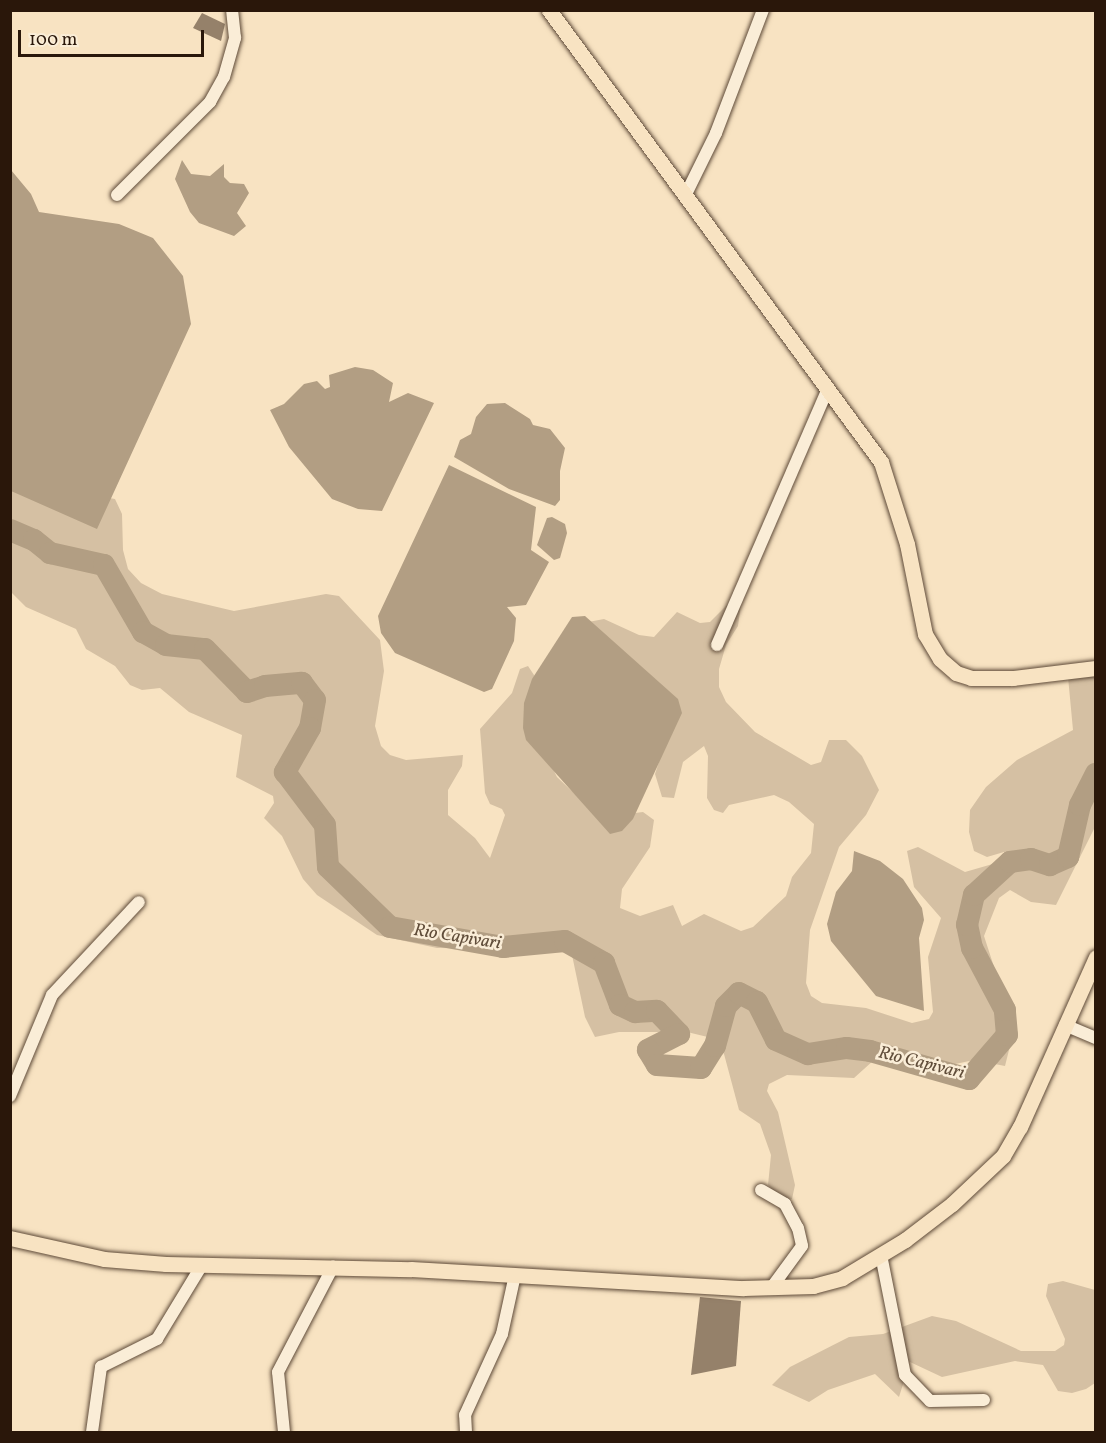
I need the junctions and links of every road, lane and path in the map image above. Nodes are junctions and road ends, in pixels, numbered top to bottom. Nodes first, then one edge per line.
1 (232, 10) edge
2 (549, 10) edge
3 (764, 10) edge
4 (687, 192) junction
5 (117, 195) dead end
6 (828, 389) junction
7 (717, 645) dead end
8 (1095, 668) edge
9 (139, 902) dead end
10 (1095, 957) edge
11 (1065, 1025) junction
12 (1095, 1038) edge
13 (10, 1096) edge
14 (761, 1190) dead end
15 (10, 1238) edge
16 (881, 1255) junction
17 (202, 1265) junction
18 (333, 1267) junction
19 (515, 1275) junction
20 (772, 1287) junction
21 (984, 1400) dead end
22 (92, 1432) edge
23 (284, 1432) edge
24 (466, 1432) edge

1 - 5 street
2 - 4 main road
3 - 4 street
4 - 6 main road
6 - 7 street
6 - 8 main road
9 - 13 street
10 - 11 main road
11 - 12 street
11 - 16 main road
14 - 20 street
15 - 17 main road
16 - 20 main road
16 - 21 street
17 - 18 main road
17 - 22 street
18 - 19 main road
18 - 23 street
19 - 20 main road
19 - 24 street

